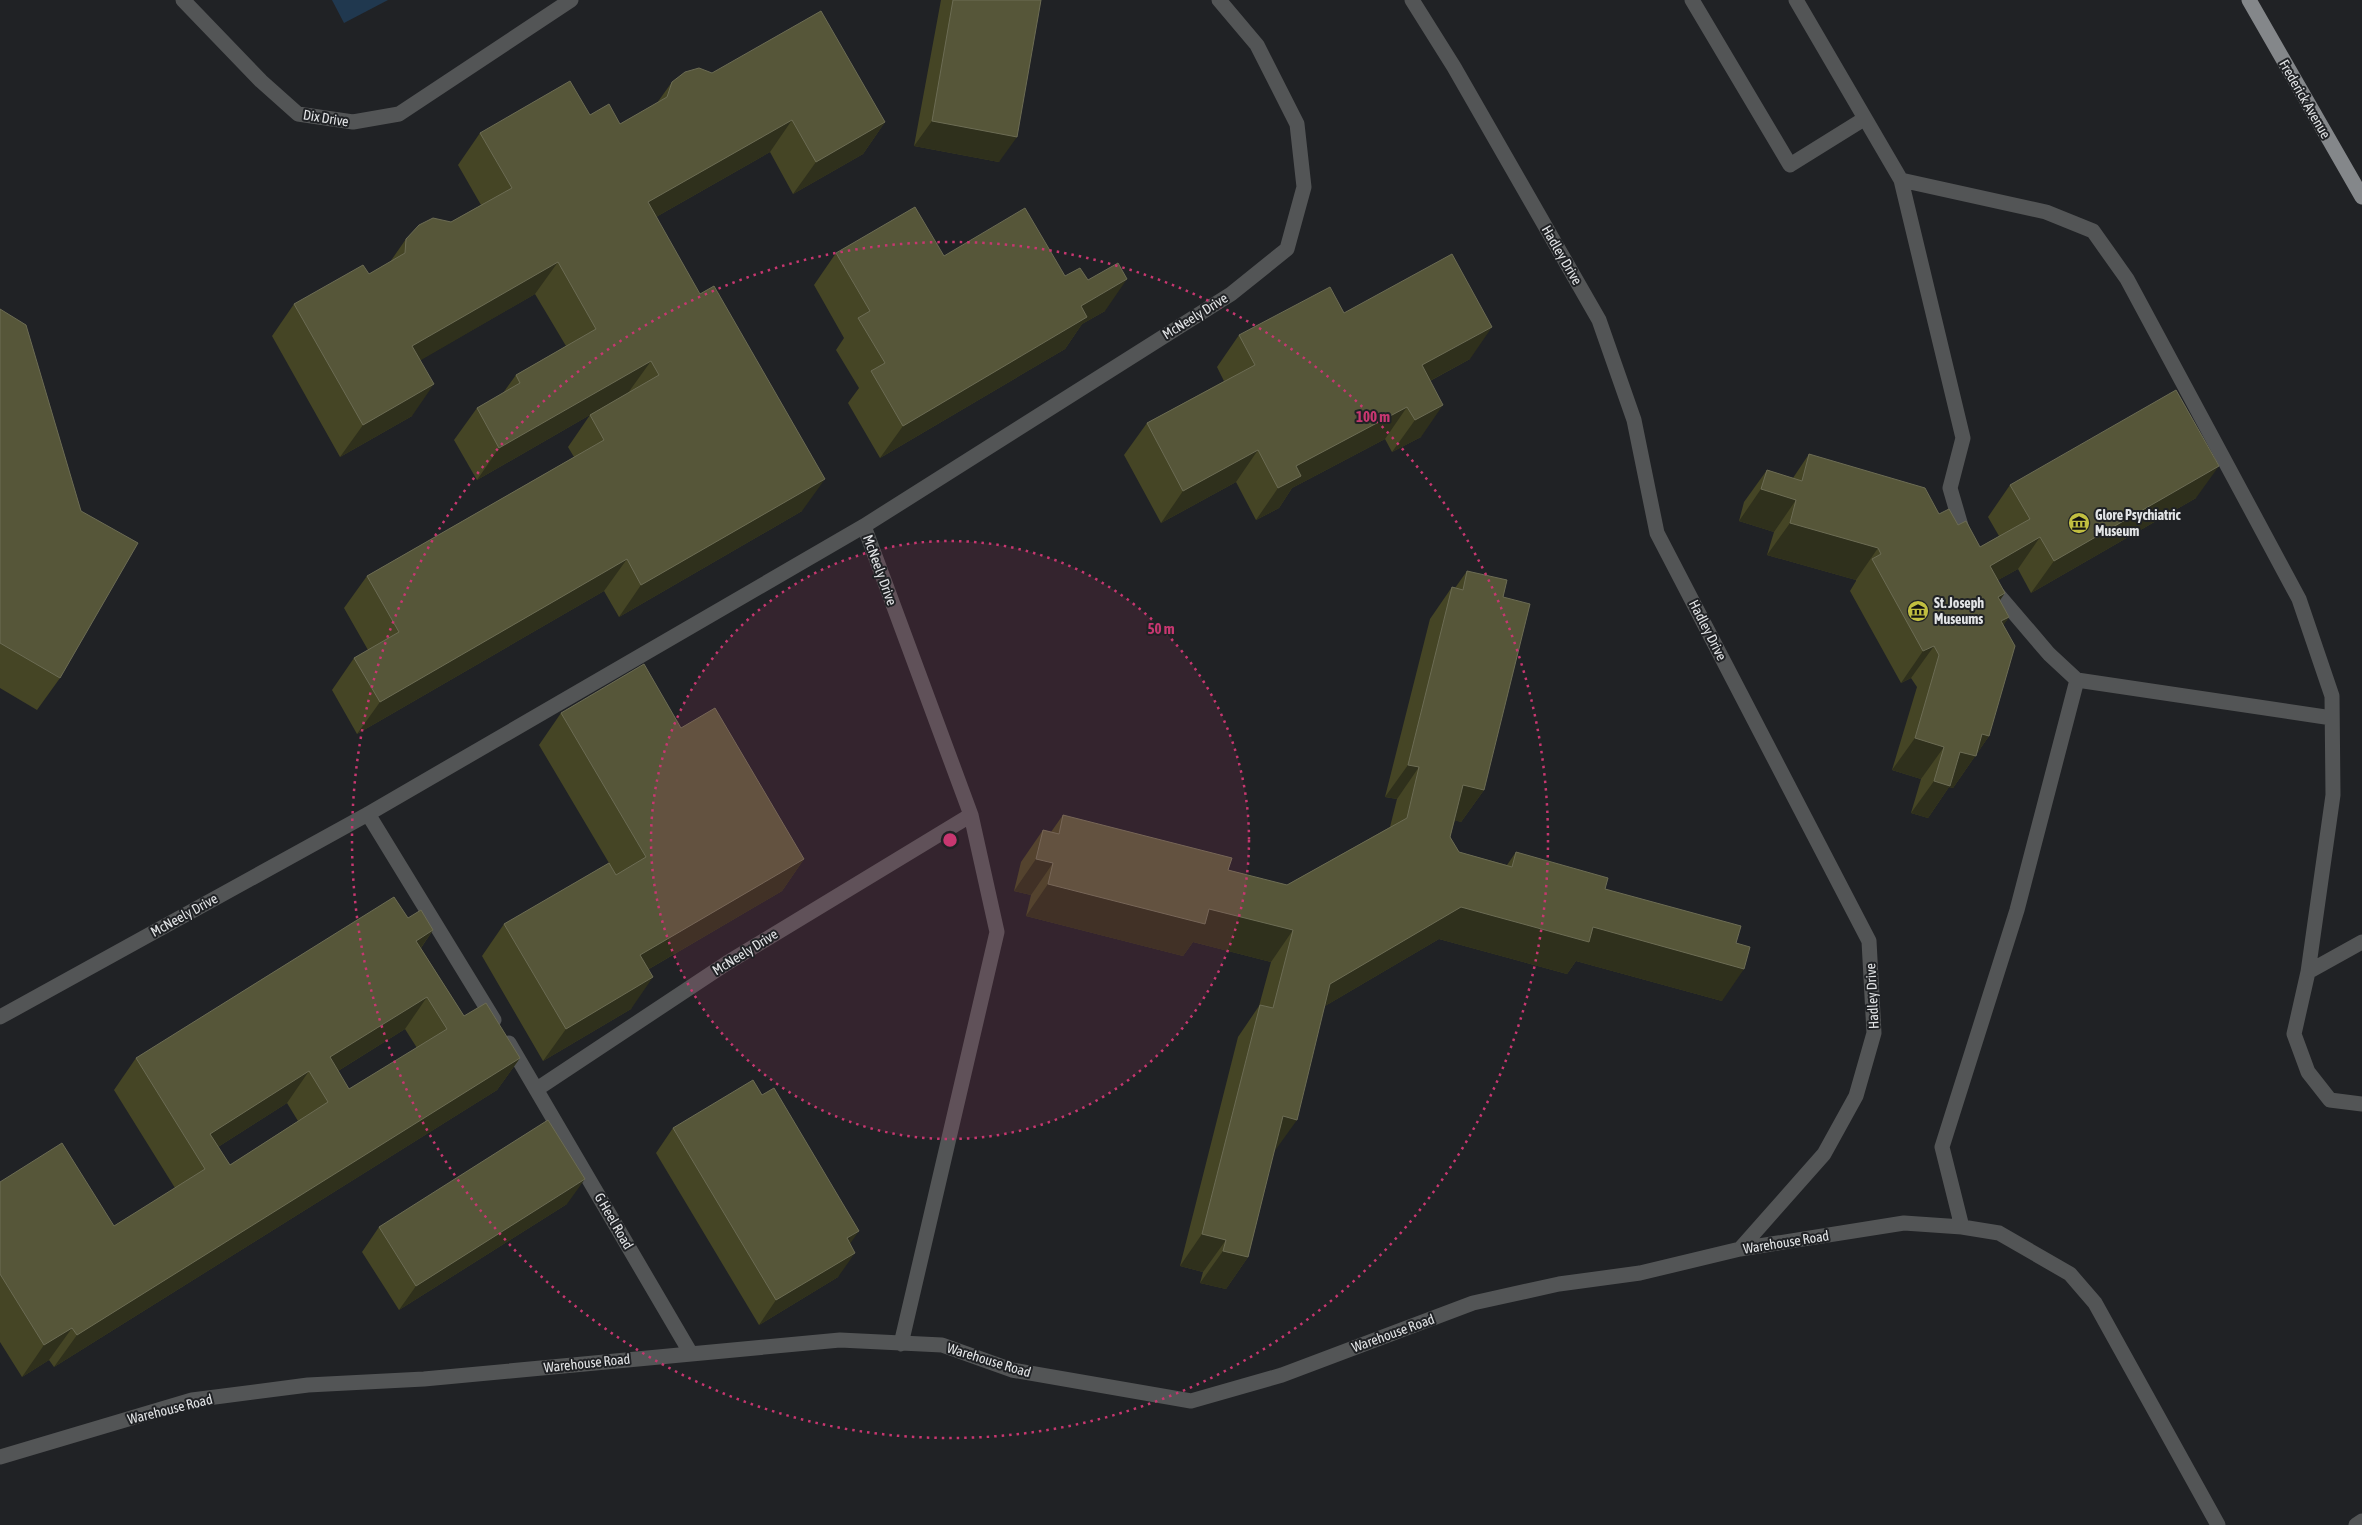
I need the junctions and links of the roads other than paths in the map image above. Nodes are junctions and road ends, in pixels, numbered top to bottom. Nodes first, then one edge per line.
1 (184, 0) edge
2 (571, 0) edge
3 (1220, 0) edge
4 (1412, 0) edge
5 (1692, 0) edge
6 (1796, 0) edge
7 (2249, 0) edge
8 (1864, 119) junction
9 (1901, 180) junction
10 (2362, 197) edge
11 (864, 526) junction
12 (1975, 559) edge
13 (1990, 585) edge
14 (2077, 680) junction
15 (2332, 718) junction
16 (368, 814) junction
17 (971, 815) junction
18 (2362, 942) edge
19 (2308, 972) junction
20 (0, 1017) edge
21 (537, 1089) junction
22 (2362, 1104) edge
23 (1962, 1227) junction
24 (1740, 1249) junction
25 (901, 1344) junction
26 (690, 1352) junction
27 (0, 1457) edge
28 (2362, 1521) edge
29 (2218, 1525) edge
30 (2356, 1525) edge

1 - 2 lane, Dix Drive
3 - 11 lane, McNeely Drive
4 - 24 lane, Hadley Drive
5 - 8 lane
6 - 8 lane
7 - 10 main road, Frederick Avenue
8 - 9 lane
9 - 12 lane
9 - 15 lane
11 - 16 lane, McNeely Drive
11 - 17 lane, McNeely Drive
13 - 14 lane
14 - 15 lane
14 - 23 lane
15 - 19 lane
16 - 20 lane, McNeely Drive
16 - 21 lane
17 - 21 lane, McNeely Drive
17 - 25 lane
18 - 19 lane
19 - 22 lane
21 - 26 lane, G Heel Road
23 - 24 lane, Warehouse Road
23 - 29 lane, Warehouse Road
24 - 25 lane, Warehouse Road
25 - 26 lane, Warehouse Road
26 - 27 lane, Warehouse Road
28 - 30 lane

